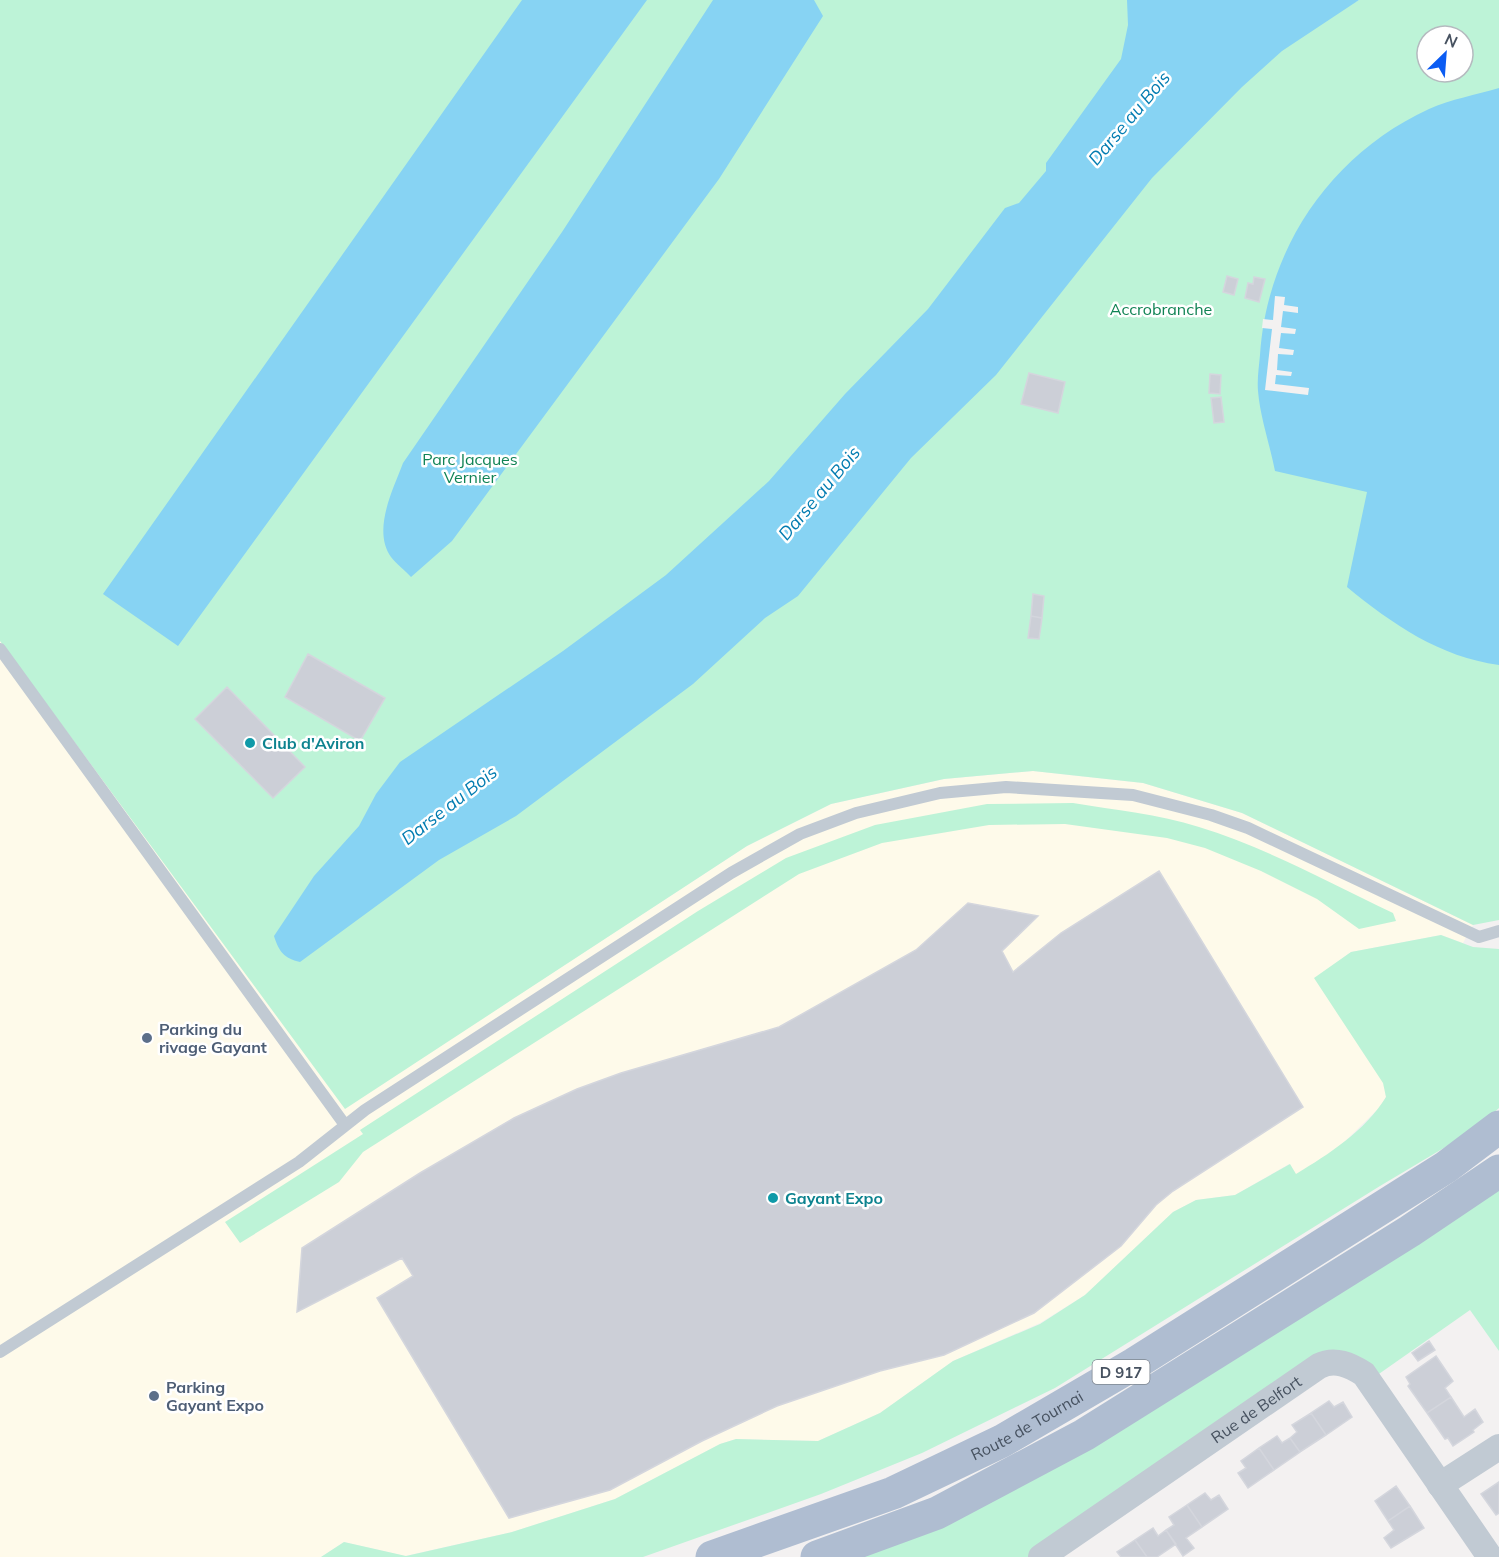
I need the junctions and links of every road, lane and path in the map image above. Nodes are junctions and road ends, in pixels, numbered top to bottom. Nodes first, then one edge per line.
1 (0, 649) edge
2 (1499, 932) edge
3 (345, 1125) junction
4 (1497, 1147) edge
5 (1464, 1170) dead end
6 (0, 1352) edge
7 (1135, 1379) dead end
8 (1021, 1445) dead end
9 (1499, 1447) edge
10 (1003, 1455) dead end
11 (1440, 1485) junction
12 (773, 1550) dead end
13 (712, 1557) edge
14 (751, 1557) edge
15 (817, 1557) edge
16 (1041, 1557) edge
17 (1490, 1557) edge

1 - 3 lane
2 - 3 lane
3 - 6 lane
4 - 13 main road, Route de Tournai / D 917
4 - 15 main road, Route de Tournai / D 917
5 - 7 lane
8 - 10 lane
9 - 11 street
11 - 16 street, Rue de Belfort
11 - 17 street, Rue de Belfort
12 - 14 lane

